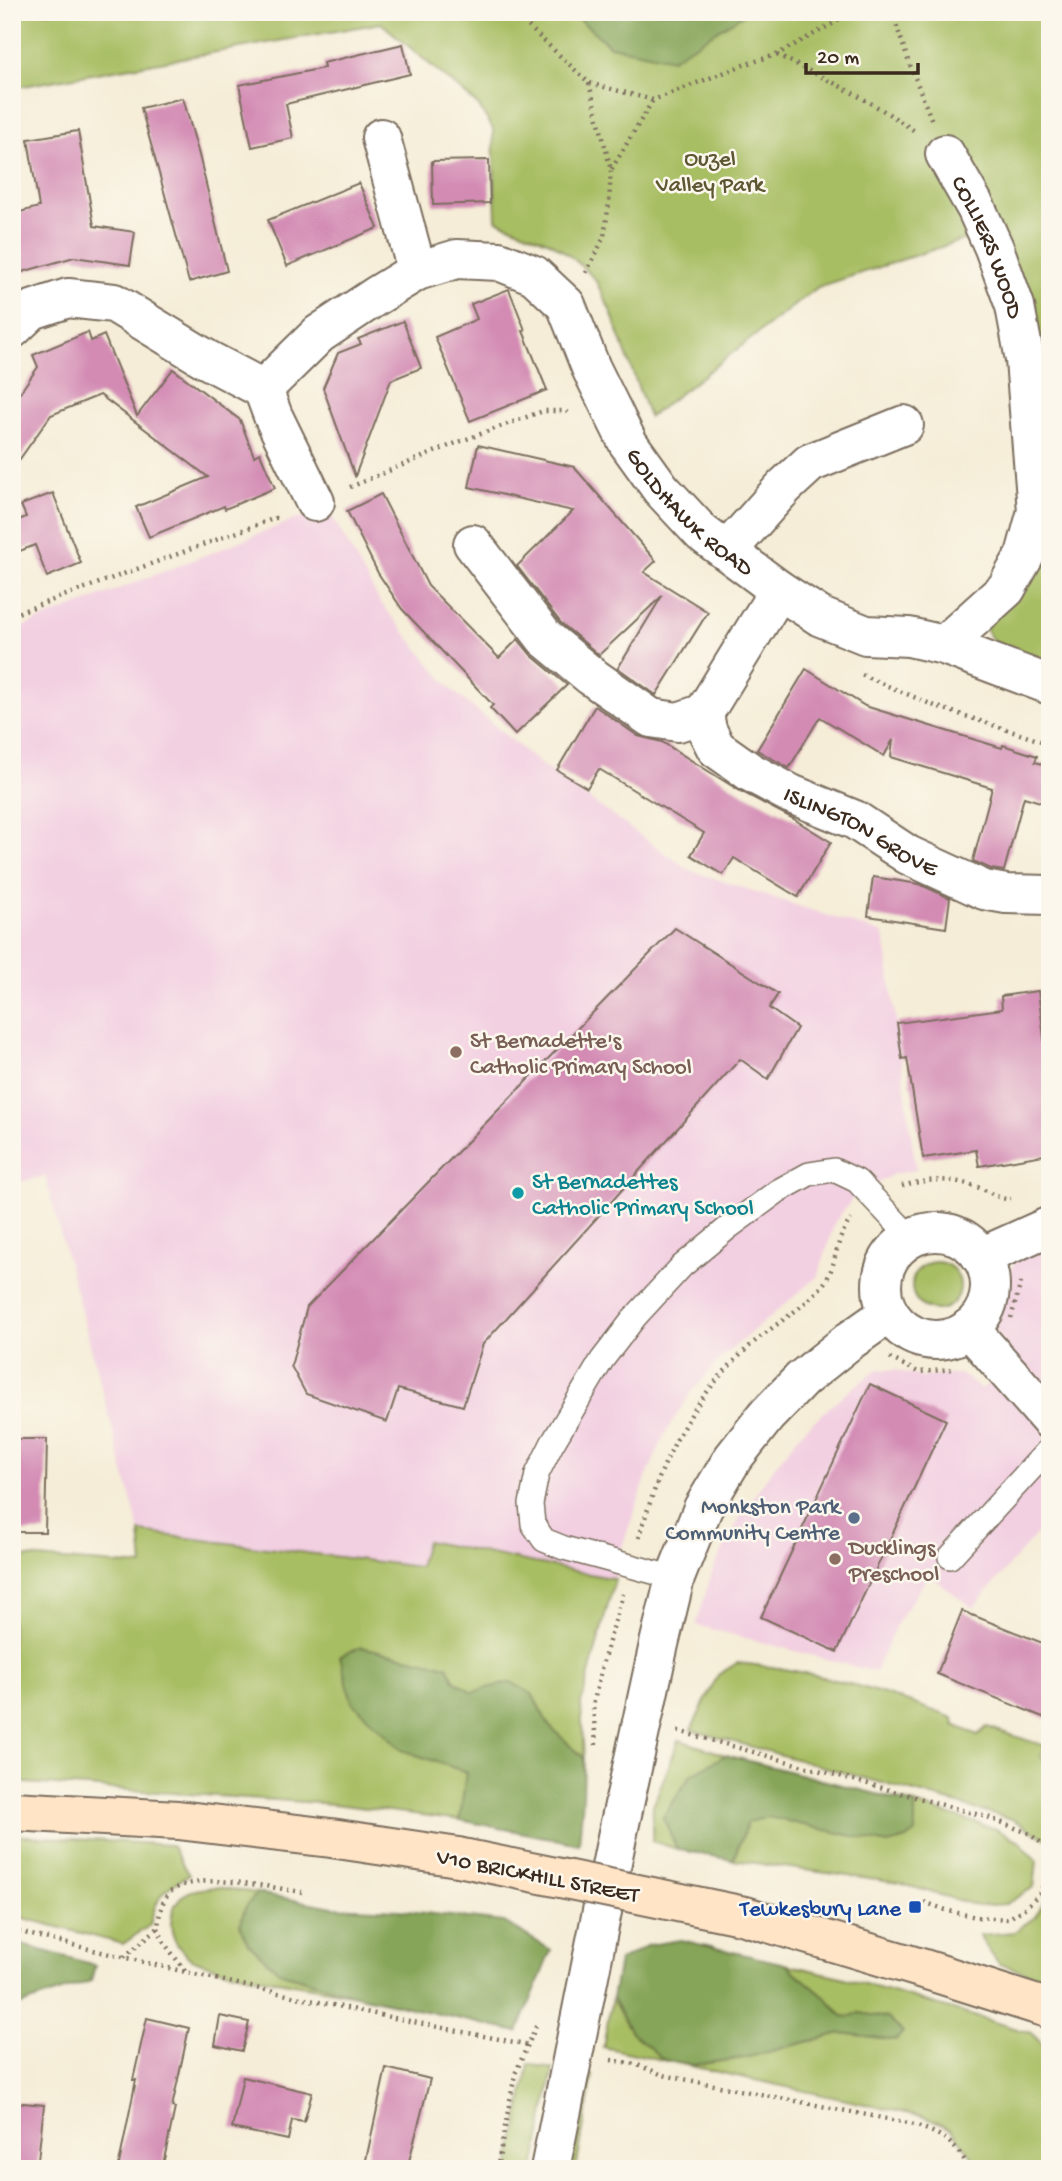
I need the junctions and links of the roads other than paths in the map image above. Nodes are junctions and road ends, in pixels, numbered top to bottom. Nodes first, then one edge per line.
1 (381, 138) dead end
2 (945, 154) road end
3 (417, 271) junction
4 (12, 329) edge
5 (263, 389) junction
6 (904, 425) dead end
7 (315, 502) road end
8 (1043, 524) edge
9 (473, 544) dead end
10 (727, 551) junction
11 (779, 590) junction
12 (944, 645) junction
13 (1050, 685) edge
14 (704, 713) junction
15 (1050, 895) edge
16 (1050, 1226) edge
17 (911, 1238) junction
18 (981, 1257) junction
19 (889, 1313) junction
20 (969, 1328) junction
21 (1050, 1420) edge
22 (1050, 1448) edge
23 (950, 1557) dead end
24 (675, 1578) junction
25 (12, 1811) edge
26 (1050, 2009) edge
27 (550, 2169) edge

1 - 3 street
2 - 8 street, COLLIERS WOOD
3 - 5 street, GOLDHAWK ROAD
3 - 10 street, GOLDHAWK ROAD
4 - 5 street
5 - 7 street
6 - 10 street
8 - 12 street, COLLIERS WOOD
9 - 14 street
10 - 11 street, GOLDHAWK ROAD
11 - 12 street, GOLDHAWK ROAD
11 - 14 street
12 - 13 street, GOLDHAWK ROAD
14 - 15 street, ISLINGTON GROVE
16 - 18 street
17 - 18 street
17 - 19 street
17 - 24 lane
18 - 20 street
19 - 20 street
19 - 24 street
20 - 21 street
22 - 23 lane
24 - 27 street
25 - 26 street, V10 BRICKHILL STREET, bridge

